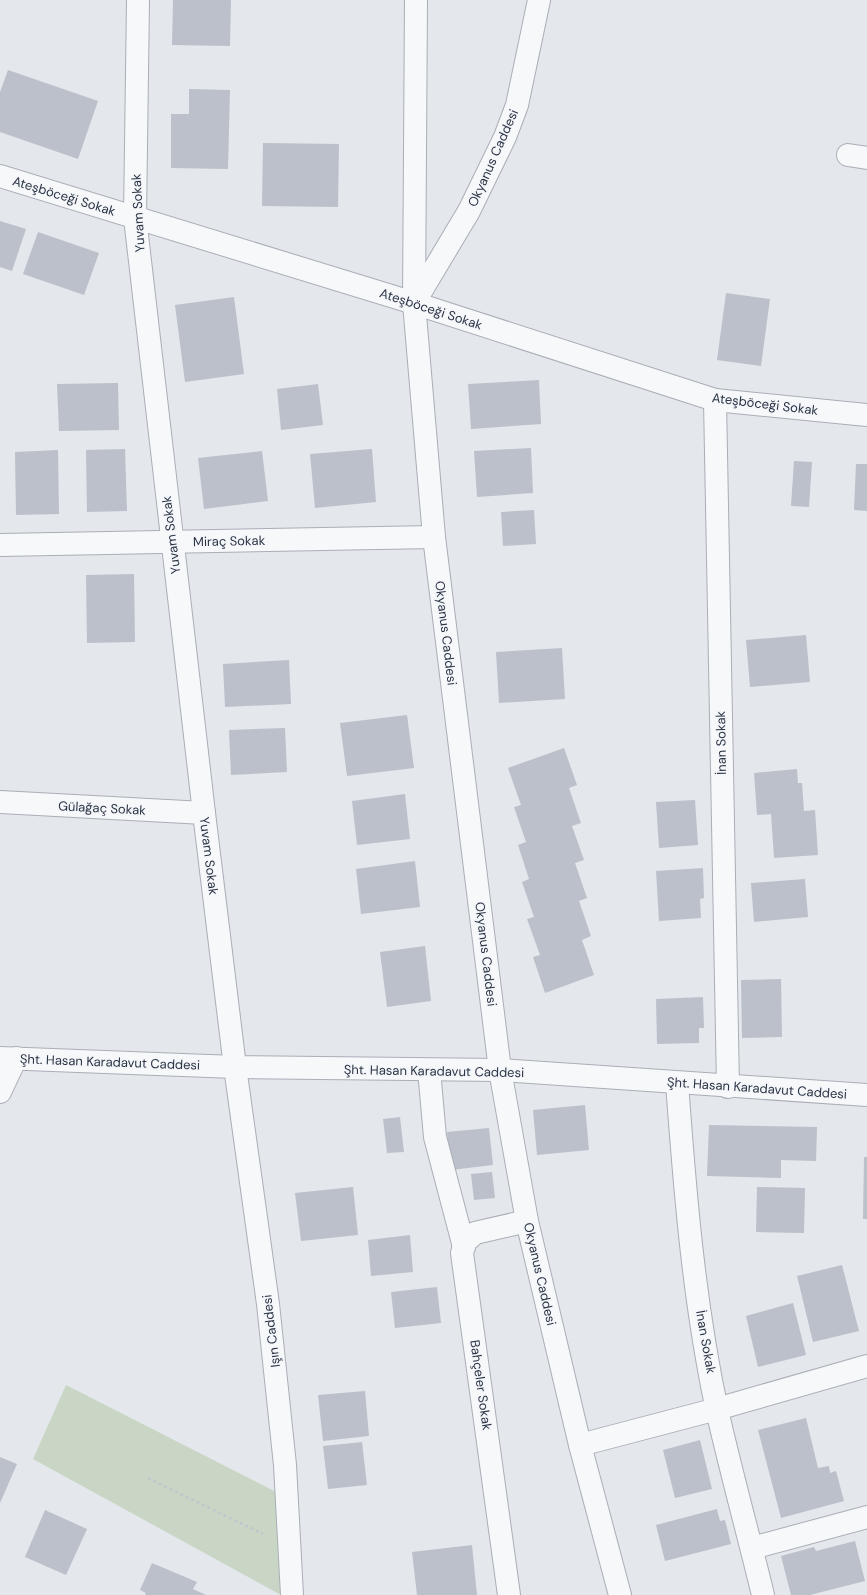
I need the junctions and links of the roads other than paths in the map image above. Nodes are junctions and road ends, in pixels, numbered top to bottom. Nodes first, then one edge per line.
1 (138, 0) edge
2 (416, 0) edge
3 (539, 0) edge
4 (0, 176) edge
5 (135, 218) junction
6 (414, 303) junction
7 (715, 400) junction
8 (867, 415) edge
9 (434, 537) junction
10 (172, 542) junction
11 (0, 545) edge
12 (0, 802) edge
13 (204, 813) junction
14 (8, 1058) edge
15 (236, 1068) junction
16 (429, 1070) junction
17 (500, 1070) junction
18 (677, 1083) junction
19 (728, 1087) junction
20 (0, 1092) edge
21 (867, 1096) edge
22 (527, 1221) junction
23 (464, 1247) junction
24 (867, 1366) edge
25 (717, 1410) junction
26 (580, 1445) junction
27 (867, 1517) edge
28 (752, 1548) junction
29 (292, 1595) edge
30 (509, 1595) edge
31 (620, 1595) edge
32 (763, 1595) edge

1 - 5 street, Yuvam Sokak
2 - 6 street, Okyanus Caddesi
3 - 6 street, Okyanus Caddesi
4 - 5 street, Ateşböceği Sokak
5 - 6 street, Ateşböceği Sokak
5 - 10 street, Yuvam Sokak
6 - 7 street, Ateşböceği Sokak
6 - 9 street, Okyanus Caddesi
7 - 8 street, Ateşböceği Sokak
7 - 19 street, İnan Sokak
9 - 10 street, Miraç Sokak
9 - 17 street, Okyanus Caddesi
10 - 11 street, Miraç Sokak
10 - 13 street, Yuvam Sokak
12 - 13 street, Gülağaç Sokak
13 - 15 street, Yuvam Sokak
14 - 15 street, Şht. Hasan Karadavut Caddesi
14 - 20 street
15 - 16 street, Şht. Hasan Karadavut Caddesi
15 - 29 street, Işın Caddesi
16 - 17 street, Şht. Hasan Karadavut Caddesi
16 - 23 street, Bahçeler Sokak
17 - 18 street, Şht. Hasan Karadavut Caddesi
17 - 22 street, Okyanus Caddesi
18 - 19 street, Şht. Hasan Karadavut Caddesi
18 - 25 street, İnan Sokak
19 - 21 street, Şht. Hasan Karadavut Caddesi
22 - 23 street
22 - 26 street, Okyanus Caddesi
23 - 30 street, Bahçeler Sokak
24 - 25 street
25 - 26 street
25 - 28 street, İnan Sokak
26 - 31 street, Okyanus Caddesi
27 - 28 street
28 - 32 street, İnan Sokak

